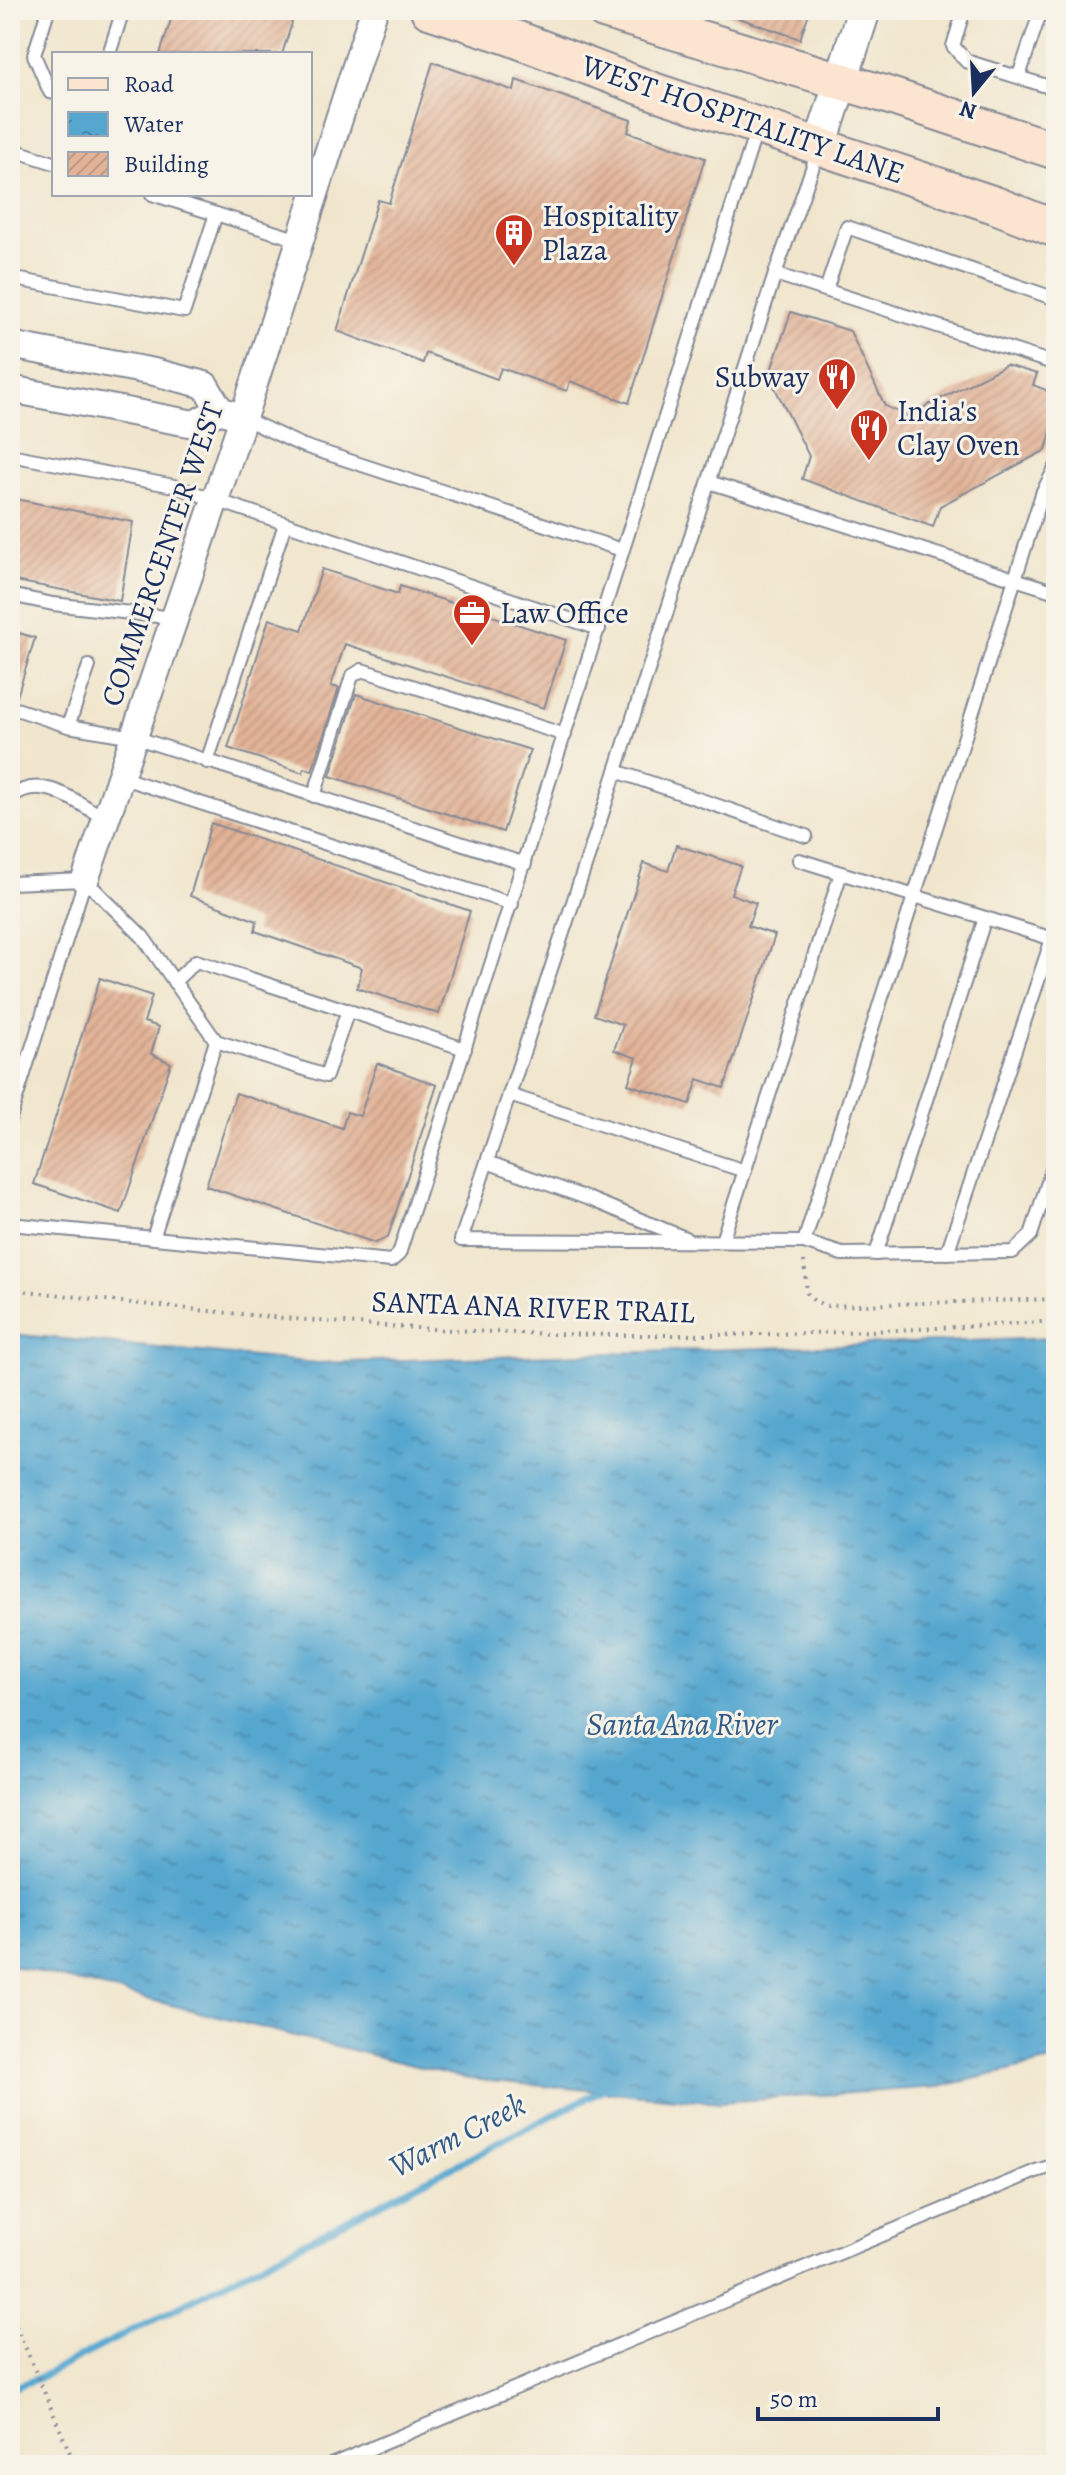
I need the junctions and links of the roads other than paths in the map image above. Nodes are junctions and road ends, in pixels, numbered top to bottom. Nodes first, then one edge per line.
1 (48, 10) edge
2 (123, 10) edge
3 (374, 10) edge
4 (429, 10) edge
5 (604, 10) edge
6 (864, 10) edge
7 (964, 10) edge
8 (1041, 10) edge
9 (110, 52) edge
10 (1019, 76) junction
11 (841, 82) junction
12 (1056, 89) edge
13 (52, 92) edge
14 (758, 125) junction
15 (820, 146) junction
16 (10, 149) edge
17 (1056, 151) edge
18 (52, 162) edge
19 (314, 177) edge
20 (158, 196) edge
21 (309, 196) edge
22 (216, 214) junction
23 (1056, 229) edge
24 (299, 240) junction
25 (775, 274) junction
26 (10, 278) edge
27 (826, 290) junction
28 (1056, 299) edge
29 (10, 345) edge
30 (1056, 364) edge
31 (10, 389) edge
32 (231, 414) junction
33 (10, 455) edge
34 (1056, 467) edge
35 (709, 482) junction
36 (214, 500) junction
37 (285, 524) junction
38 (622, 550) junction
39 (1016, 579) junction
40 (1056, 592) edge
41 (10, 595) edge
42 (174, 618) junction
43 (599, 629) junction
44 (89, 666) dead end
45 (10, 707) edge
46 (68, 726) junction
47 (565, 735) junction
48 (134, 737) junction
49 (207, 762) junction
50 (616, 771) junction
51 (120, 777) junction
52 (314, 796) junction
53 (10, 798) edge
54 (106, 819) junction
55 (806, 836) dead end
56 (799, 860) dead end
57 (525, 864) junction
58 (841, 873) junction
59 (85, 880) junction
60 (10, 883) edge
61 (914, 896) junction
62 (512, 904) junction
63 (985, 918) junction
64 (1054, 939) edge
65 (174, 982) junction
66 (348, 1010) junction
67 (216, 1041) junction
68 (465, 1049) junction
69 (509, 1095) junction
70 (10, 1118) edge
71 (1056, 1157) edge
72 (487, 1162) junction
73 (745, 1171) junction
74 (10, 1224) edge
75 (153, 1238) junction
76 (691, 1241) junction
77 (722, 1241) junction
78 (804, 1242) junction
79 (947, 1253) junction
80 (876, 1254) junction
81 (1056, 2165) edge
82 (331, 2465) edge

1 - 13 lane
2 - 9 lane
3 - 19 street, COMMERCENTER WEST
4 - 14 main road, WEST HOSPITALITY LANE
5 - 11 main road, WEST HOSPITALITY LANE
6 - 11 street
7 - 10 lane
8 - 10 lane
10 - 12 lane
11 - 15 street
11 - 17 main road, WEST HOSPITALITY LANE
14 - 15 main road, WEST HOSPITALITY LANE
14 - 38 lane
15 - 23 main road, WEST HOSPITALITY LANE
15 - 25 lane
16 - 18 lane
20 - 22 lane
21 - 24 street, COMMERCENTER WEST
22 - 24 lane
22 - 26 lane
24 - 32 street, COMMERCENTER WEST
25 - 27 lane
25 - 35 lane
27 - 28 lane
27 - 30 lane
29 - 32 street
31 - 32 street
32 - 36 street, COMMERCENTER WEST
32 - 38 lane
33 - 36 lane
34 - 39 lane
35 - 39 lane
35 - 50 lane
36 - 37 lane
36 - 42 street, COMMERCENTER WEST
37 - 43 lane
37 - 49 lane
38 - 43 lane
39 - 40 lane
39 - 61 lane
41 - 42 lane
42 - 48 street, COMMERCENTER WEST
43 - 47 lane
44 - 46 lane
45 - 46 lane
46 - 48 lane
47 - 52 lane
47 - 57 lane
48 - 49 lane
48 - 51 street, COMMERCENTER WEST
49 - 52 lane
50 - 55 lane
50 - 69 lane
51 - 54 street, COMMERCENTER WEST
51 - 62 lane
52 - 57 lane
53 - 54 lane
54 - 59 street, COMMERCENTER WEST
56 - 58 lane
57 - 62 lane
58 - 61 lane
58 - 73 lane
59 - 60 lane
59 - 65 lane
59 - 70 lane, COMMERCENTER WEST
61 - 63 lane
61 - 78 lane
62 - 68 lane
63 - 64 lane
63 - 80 lane
64 - 79 lane
65 - 66 lane
65 - 67 lane
66 - 67 lane
66 - 68 lane
67 - 75 lane
68 - 75 lane
69 - 72 lane
69 - 73 lane
71 - 79 lane
72 - 76 lane
72 - 76 lane
73 - 77 lane
74 - 75 lane
76 - 77 lane
77 - 78 lane
78 - 80 lane
79 - 80 lane
81 - 82 lane

